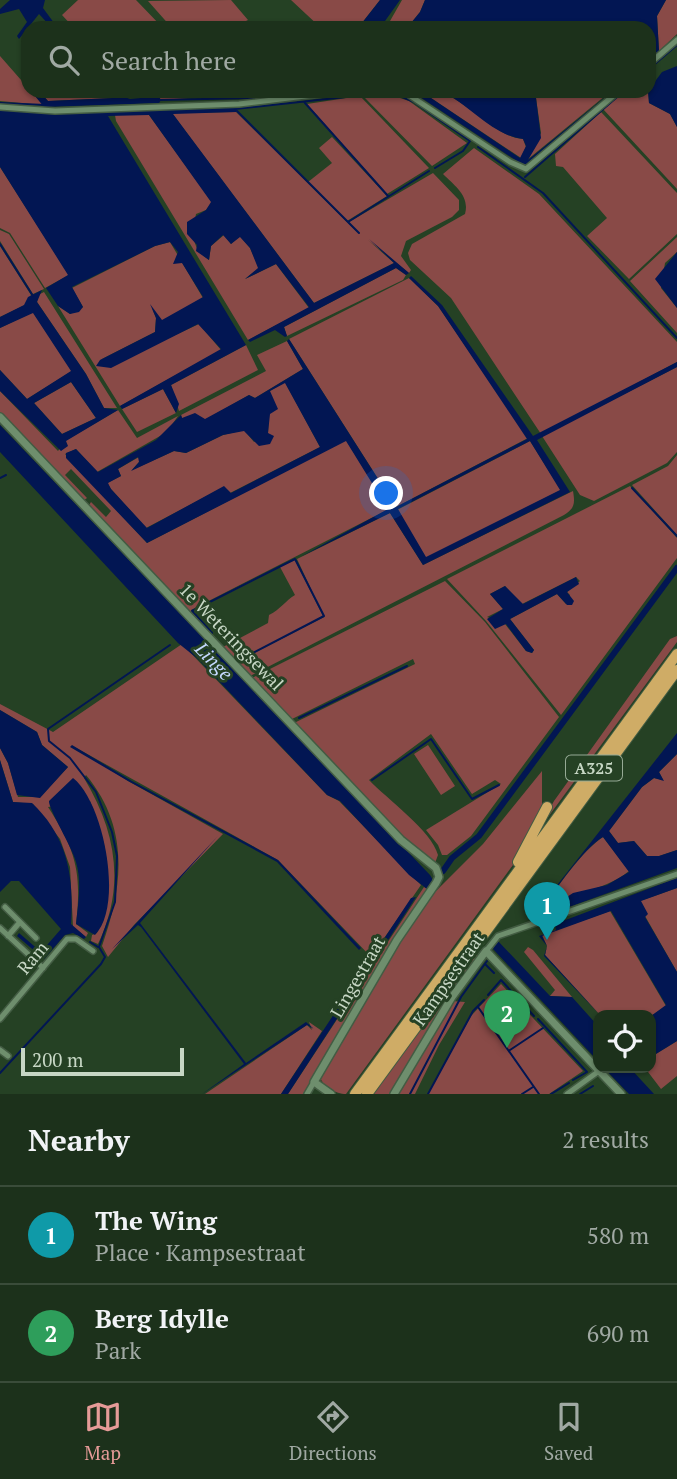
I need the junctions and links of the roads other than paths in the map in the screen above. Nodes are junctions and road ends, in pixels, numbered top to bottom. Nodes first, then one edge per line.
1 (677, 40) edge
2 (656, 58) edge
3 (289, 98) edge
4 (414, 98) edge
5 (611, 98) edge
6 (0, 107) edge
7 (0, 417) edge
8 (677, 654) edge
9 (677, 670) edge
10 (547, 807) dead end
11 (677, 874) edge
12 (439, 877) joint
13 (510, 881) junction
14 (5, 907) dead end
15 (20, 922) junction
16 (0, 928) edge
17 (8, 936) junction
18 (36, 938) dead end
19 (93, 951) dead end
20 (486, 951) junction
21 (43, 968) junction
22 (0, 1004) edge
23 (7, 1011) junction
24 (0, 1019) edge
25 (0, 1050) edge
26 (8, 1056) dead end
27 (593, 1065) edge
28 (596, 1073) edge
29 (601, 1073) edge
30 (314, 1082) junction
31 (307, 1094) edge
32 (331, 1094) edge
33 (355, 1094) edge
34 (367, 1094) edge
35 (394, 1094) edge
36 (568, 1094) edge
37 (621, 1094) edge

1 - 2 street
3 - 6 street
4 - 5 street
7 - 12 street, 1e Weteringsewal
8 - 13 highway, A325
9 - 34 highway, A325
10 - 13 highway
11 - 20 street, Kampsestraat
12 - 30 street, Lingestraat
13 - 33 highway, A325
14 - 15 street
15 - 17 street
15 - 18 street
16 - 17 street
17 - 21 street
19 - 21 street, Ram
20 - 27 street
20 - 35 street, Kampsestraat
21 - 23 street, Ram
22 - 23 street
23 - 24 street, Ram
25 - 26 street
28 - 36 street
29 - 37 street
30 - 31 street, Lingestraat
30 - 32 street

